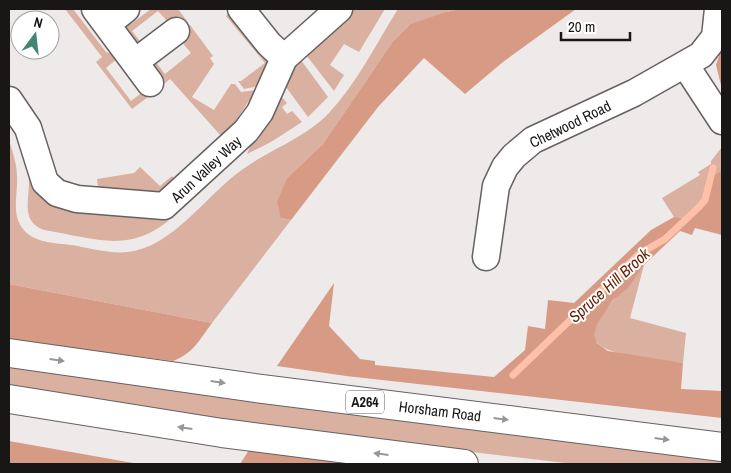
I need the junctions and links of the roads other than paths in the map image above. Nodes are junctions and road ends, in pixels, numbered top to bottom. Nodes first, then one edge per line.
1 (241, 9) edge
2 (339, 9) edge
3 (718, 9) edge
4 (109, 14) edge
5 (176, 31) dead end
6 (284, 58) junction
7 (134, 62) junction
8 (686, 66) junction
9 (150, 83) dead end
10 (9, 100) edge
11 (722, 121) edge
12 (486, 257) dead end
13 (9, 353) edge
14 (9, 399) edge
15 (722, 447) edge
16 (464, 464) edge

1 - 6 street
2 - 6 street, Arun Valley Way
3 - 8 street, Chetwood Road
4 - 7 street
5 - 7 street
6 - 10 street, Arun Valley Way
7 - 9 street
8 - 11 street
8 - 12 street, Chetwood Road
13 -> 15 highway, Horsham Road / A264
16 -> 14 highway

